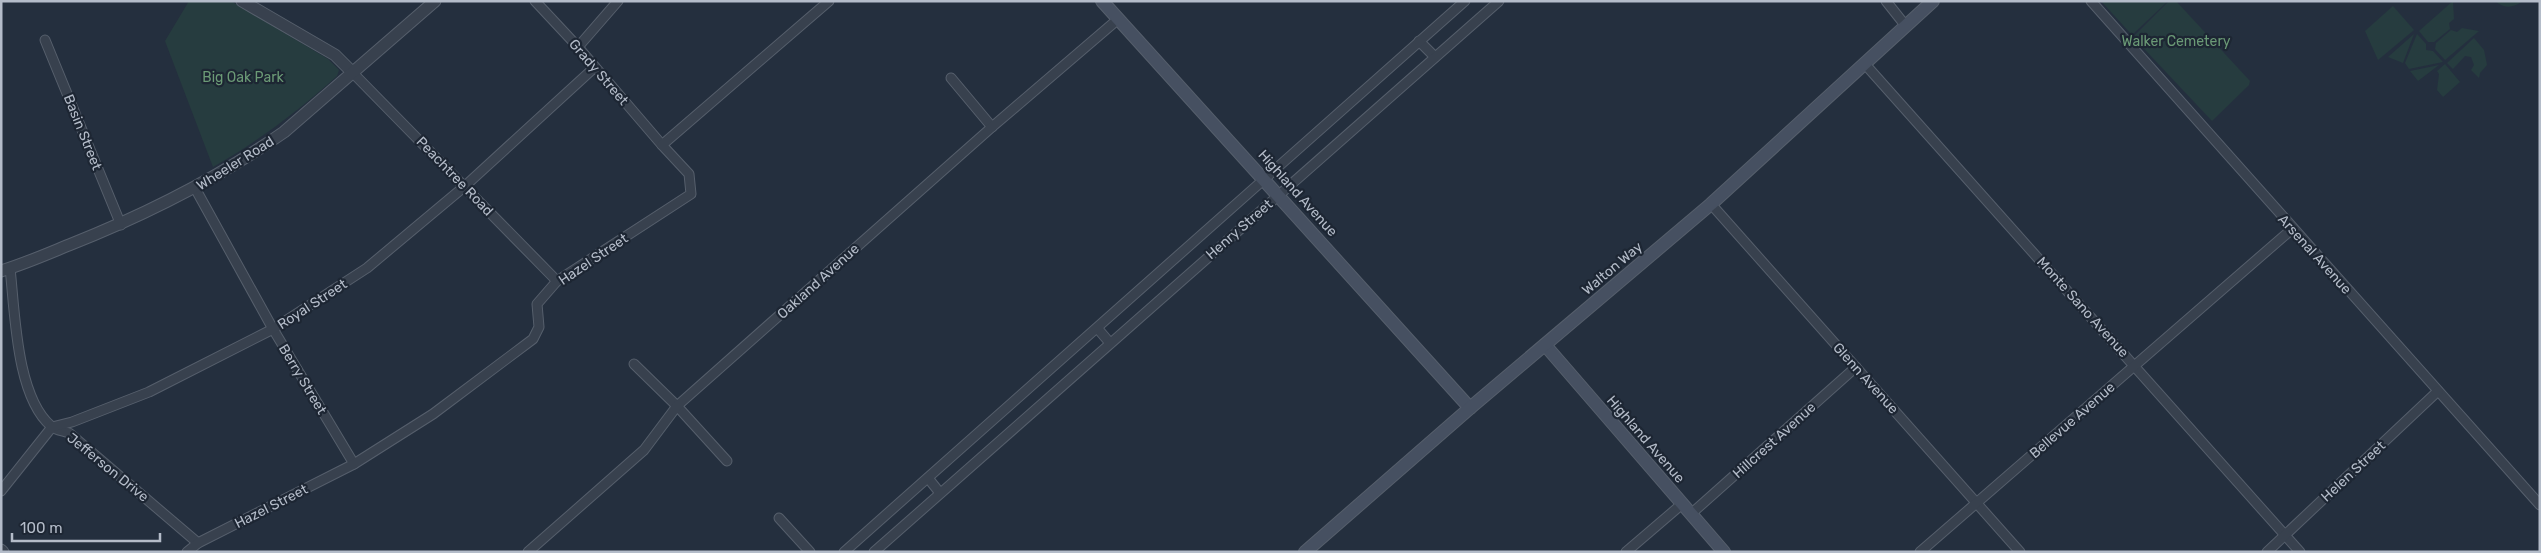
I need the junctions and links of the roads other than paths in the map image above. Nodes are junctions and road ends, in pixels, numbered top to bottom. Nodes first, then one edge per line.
1 (242, 1) edge
2 (435, 1) edge
3 (535, 1) edge
4 (618, 1) edge
5 (829, 1) edge
6 (1102, 1) edge
7 (1465, 1) edge
8 (1499, 1) edge
9 (1886, 1) edge
10 (1933, 1) edge
11 (2091, 1) edge
12 (1117, 20) junction
13 (1906, 25) junction
14 (45, 40) dead end
15 (1419, 41) junction
16 (578, 47) junction
17 (1435, 57) junction
18 (1864, 63) junction
19 (595, 66) junction
20 (352, 72) junction
21 (951, 78) dead end
22 (992, 127) junction
23 (662, 145) junction
24 (1265, 178) junction
25 (465, 186) junction
26 (195, 188) junction
27 (1279, 194) junction
28 (1711, 204) junction
29 (121, 224) junction
30 (2292, 229) junction
31 (6, 270) edge
32 (557, 281) junction
33 (1098, 328) junction
34 (273, 329) junction
35 (1110, 343) junction
36 (1545, 346) junction
37 (634, 364) dead end
38 (2135, 366) junction
39 (1856, 367) junction
40 (2438, 391) junction
41 (677, 406) junction
42 (1470, 408) junction
43 (52, 427) junction
44 (727, 461) dead end
45 (354, 464) junction
46 (928, 478) junction
47 (1, 491) edge
48 (940, 494) junction
49 (1977, 503) junction
50 (1682, 504) junction
51 (2540, 505) edge
52 (1692, 513) junction
53 (779, 518) dead end
54 (2285, 535) junction
55 (198, 543) junction
56 (187, 552) edge
57 (528, 552) edge
58 (810, 552) edge
59 (844, 552) edge
60 (874, 552) edge
61 (1305, 552) edge
62 (1626, 552) edge
63 (1724, 552) edge
64 (1920, 552) edge
65 (2020, 552) edge
66 (2267, 552) edge
67 (2300, 552) edge

1 - 20 street
2 - 20 street, Wheeler Road
3 - 16 street, Grady Street
4 - 16 street
5 - 23 street
6 - 12 main road, Highland Avenue
7 - 15 street, Henry Street
8 - 17 street, Henry Street
9 - 13 street
10 - 13 main road, Walton Way
11 - 30 street, Arsenal Avenue
12 - 22 street, Oakland Avenue
12 - 24 main road, Highland Avenue
13 - 18 main road, Walton Way
14 - 29 street, Basin Street
15 - 17 street
15 - 24 street, Henry Street
16 - 19 street, Grady Street
17 - 27 street, Henry Street
18 - 28 main road, Walton Way
18 - 38 street, Monte Sano Avenue
19 - 23 street, Grady Street
19 - 25 street, Royal Street
20 - 25 street, Peachtree Road
20 - 26 street, Wheeler Road
21 - 22 street
22 - 41 street, Oakland Avenue
23 - 32 street, Hazel Street
24 - 27 main road, Highland Avenue
24 - 33 street, Henry Street
25 - 32 street, Peachtree Road
25 - 34 street, Royal Street
26 - 29 street, Wheeler Road
26 - 34 street, Berry Street
27 - 35 street, Henry Street
27 - 42 main road, Highland Avenue
28 - 36 main road, Walton Way
28 - 39 street, Glenn Avenue
29 - 31 street, Wheeler Road
30 - 38 street, Bellevue Avenue
30 - 40 street, Arsenal Avenue
31 - 43 street, Jefferson Drive
32 - 45 street, Hazel Street
33 - 35 street
33 - 46 street, Henry Street
34 - 43 street, Royal Street
34 - 45 street, Berry Street
35 - 48 street, Henry Street
36 - 42 main road, Walton Way
36 - 50 main road, Highland Avenue
37 - 41 street
38 - 49 street, Bellevue Avenue
38 - 54 street, Monte Sano Avenue
39 - 49 street, Glenn Avenue
39 - 52 street, Hillcrest Avenue
40 - 51 street, Arsenal Avenue
40 - 54 street, Helen Street
41 - 44 street
41 - 57 street, Oakland Avenue
42 - 61 main road, Walton Way
43 - 47 street
43 - 55 street, Jefferson Drive
45 - 55 street, Hazel Street
46 - 48 street
46 - 59 street, Henry Street
48 - 60 street, Henry Street
49 - 64 street, Bellevue Avenue
49 - 65 street, Glenn Avenue
50 - 52 main road, Highland Avenue
50 - 62 street
52 - 63 main road, Highland Avenue
53 - 58 street
54 - 66 street, Helen Street
54 - 67 street, Monte Sano Avenue
55 - 56 street, Hazel Street

